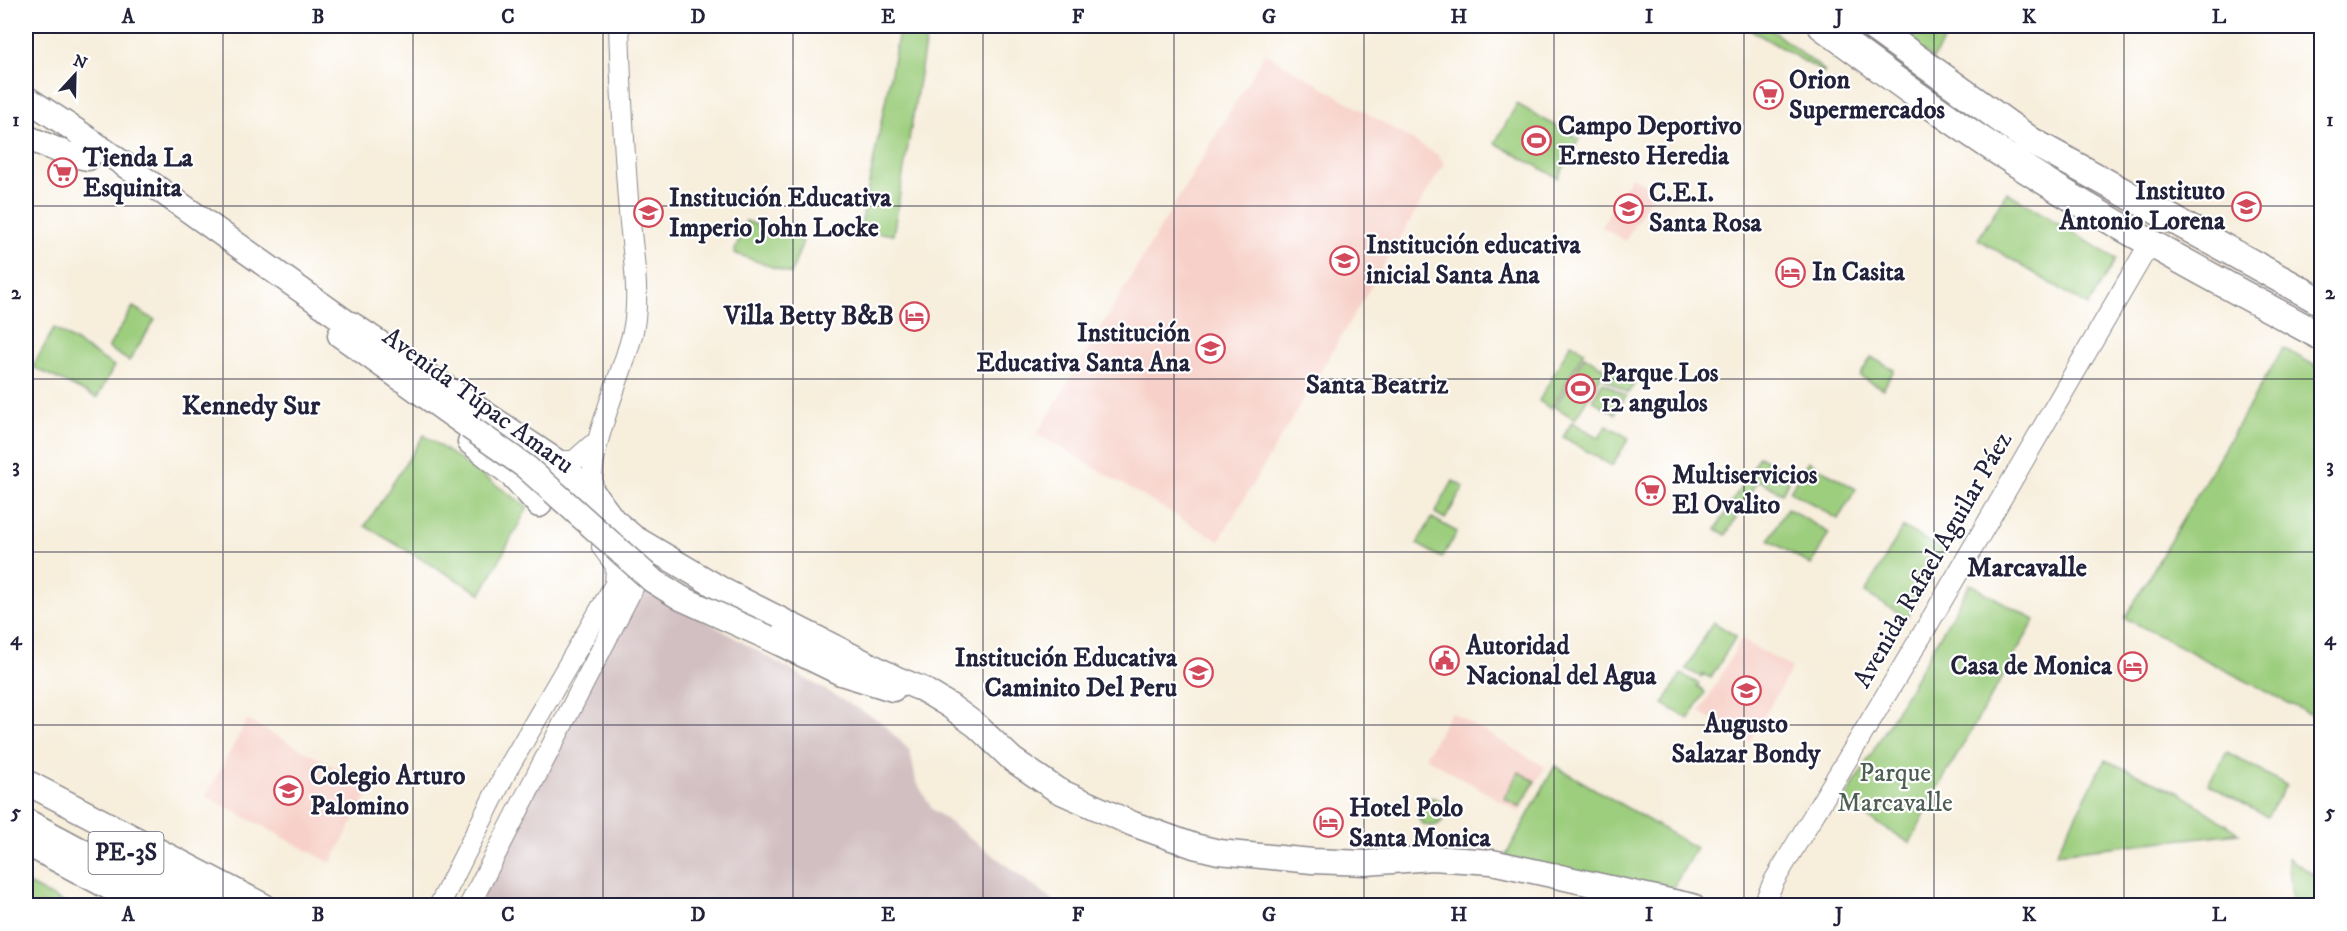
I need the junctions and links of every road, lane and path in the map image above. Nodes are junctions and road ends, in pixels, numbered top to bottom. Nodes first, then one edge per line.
1 (619, 26) edge
2 (1822, 26) edge
3 (1872, 26) edge
4 (26, 98) edge
5 (26, 117) edge
6 (26, 137) edge
7 (78, 156) junction
8 (2150, 243) junction
9 (2296, 288) junction
10 (2322, 302) edge
11 (2282, 315) junction
12 (321, 322) junction
13 (351, 324) junction
14 (2322, 337) edge
15 (472, 423) junction
16 (603, 425) junction
17 (592, 445) junction
18 (556, 460) junction
19 (575, 477) junction
20 (593, 493) junction
21 (539, 505) dead end
22 (625, 583) junction
23 (770, 633) junction
24 (897, 679) junction
25 (519, 749) junction
26 (544, 763) junction
27 (26, 782) edge
28 (26, 800) edge
29 (26, 821) edge
30 (26, 843) edge
31 (144, 906) edge
32 (185, 906) edge
33 (226, 906) edge
34 (264, 906) edge
35 (439, 906) edge
36 (469, 906) edge
37 (1623, 906) edge
38 (1692, 906) edge
39 (1763, 906) edge

1 - 16 street
2 - 8 highway
3 - 9 highway
4 - 13 main road, Avenida Túpac Amaru
5 - 7 main road, Avenida Túpac Amaru
6 - 7 main road
7 - 12 main road, Avenida Túpac Amaru
8 - 11 highway
8 - 39 street, Avenida Rafael Aguilar Páez
9 - 10 highway
9 - 11 highway
11 - 14 highway
12 - 15 main road, Avenida Túpac Amaru
12 - 21 main road
13 - 15 main road, Avenida Túpac Amaru
13 - 18 main road
15 - 23 main road
16 - 17 street
16 - 20 street
17 - 18 street
17 - 19 street
18 - 19 main road
19 - 20 main road
19 - 22 street
20 - 22 street
20 - 24 main road
22 - 25 street
22 - 26 street
23 - 24 main road
23 - 37 main road
24 - 38 main road
25 - 26 street
25 - 35 street
26 - 36 street
27 - 34 main road, PE-3S
28 - 33 main road, PE-3S
29 - 32 main road, PE-3S
30 - 31 main road, PE-3S

